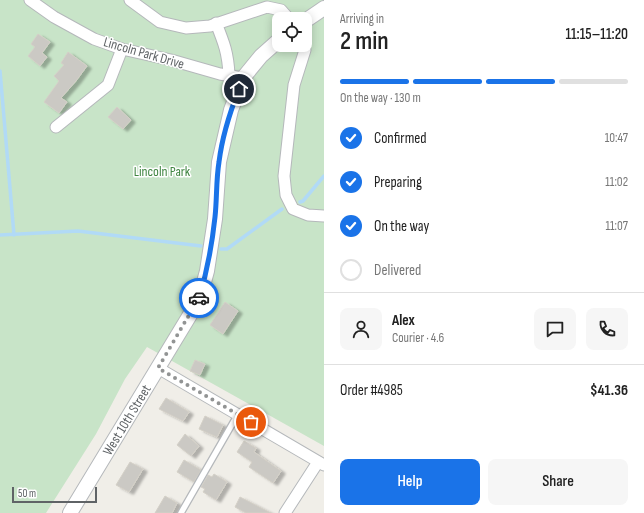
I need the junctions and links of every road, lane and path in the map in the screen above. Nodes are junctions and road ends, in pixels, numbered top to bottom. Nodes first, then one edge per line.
1 (30, 0) edge
2 (130, 0) edge
3 (324, 8) edge
4 (283, 12) edge
5 (312, 16) edge
6 (216, 23) junction
7 (272, 46) edge
8 (122, 49) junction
9 (304, 52) edge
10 (229, 75) junction
11 (243, 78) junction
12 (56, 127) dead end
13 (324, 216) edge
14 (158, 368) junction
15 (238, 414) junction
16 (321, 463) edge
17 (70, 513) edge
18 (181, 513) edge
19 (285, 513) edge

1 - 8 street, Lincoln Park Drive
2 - 6 street
3 - 5 street
4 - 6 street
6 - 10 street
7 - 11 street, West 10th Street
8 - 10 street, Lincoln Park Drive
8 - 12 street
9 - 13 street
10 - 11 street, Lincoln Park Drive
11 - 14 street, West 10th Street
14 - 15 street
14 - 17 street, West 10th Street
15 - 16 street
15 - 18 lane
16 - 19 street

